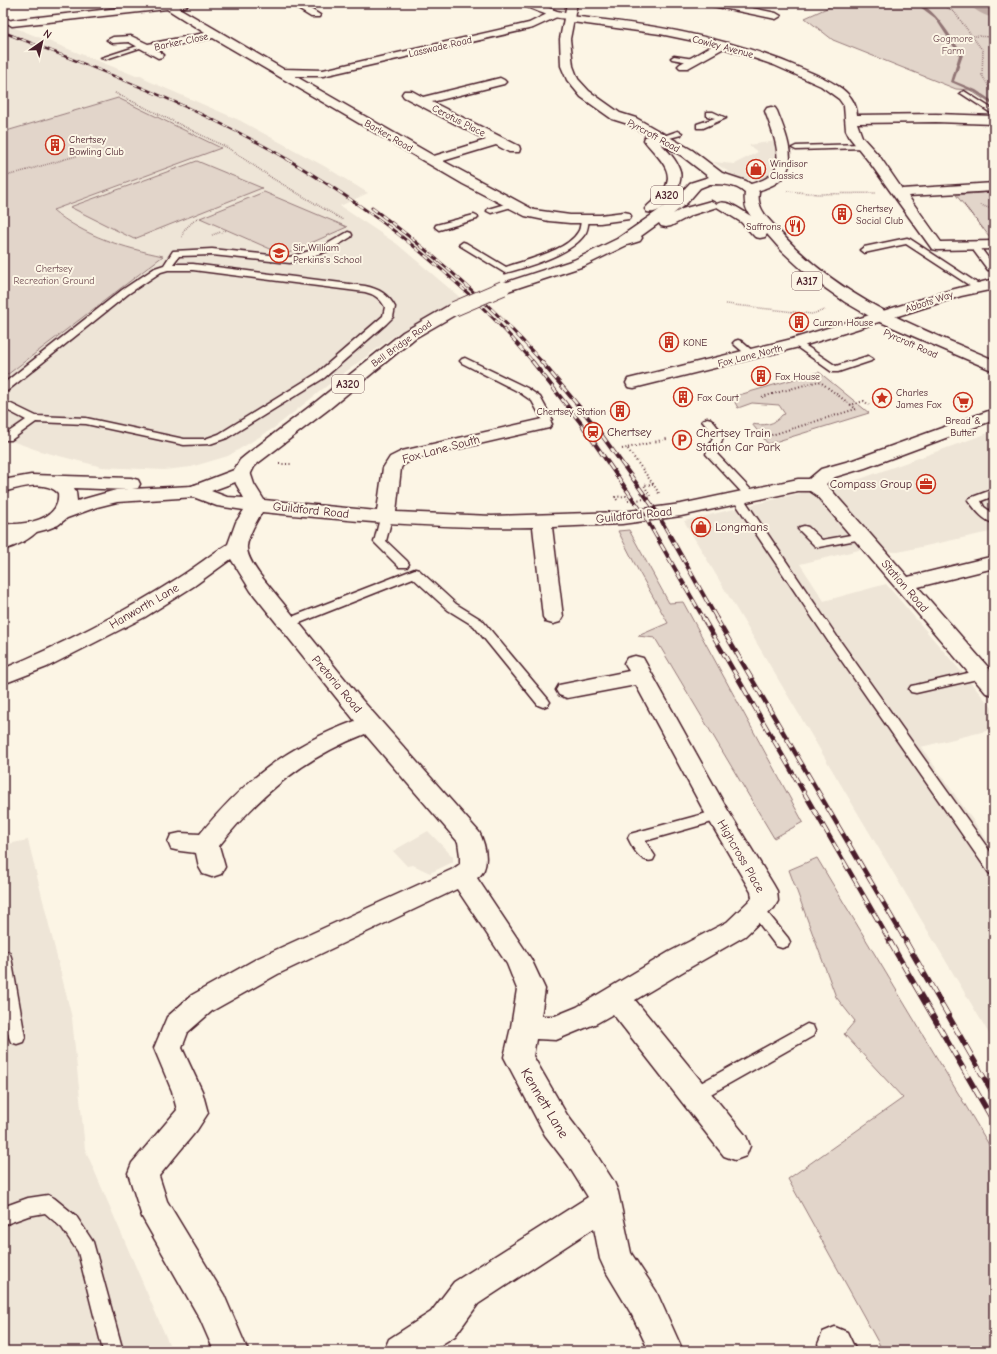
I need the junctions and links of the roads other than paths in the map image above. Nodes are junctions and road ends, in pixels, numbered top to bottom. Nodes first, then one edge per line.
1 (79, 3) edge
2 (191, 3) edge
3 (293, 3) edge
4 (526, 3) edge
5 (572, 3) edge
6 (713, 3) edge
7 (168, 5) junction
8 (555, 14) junction
9 (86, 15) junction
10 (315, 15) dead end
11 (776, 16) dead end
12 (569, 18) junction
13 (7, 21) edge
14 (215, 34) junction
15 (113, 40) dead end
16 (723, 44) junction
17 (145, 47) junction
18 (158, 55) dead end
19 (104, 58) dead end
20 (674, 58) dead end
21 (689, 64) joint
22 (281, 72) junction
23 (323, 73) junction
24 (500, 82) dead end
25 (309, 88) junction
26 (964, 93) dead end
27 (408, 94) dead end
28 (421, 101) junction
29 (771, 112) dead end
30 (994, 113) edge
31 (710, 114) dead end
32 (851, 120) junction
33 (994, 120) edge
34 (700, 126) dead end
35 (678, 133) dead end
36 (656, 139) junction
37 (498, 140) junction
38 (862, 146) junction
39 (796, 148) dead end
40 (514, 149) dead end
41 (432, 160) junction
42 (690, 182) junction
43 (731, 182) junction
44 (994, 187) edge
45 (898, 193) junction
46 (750, 194) junction
47 (512, 204) junction
48 (717, 205) junction
49 (491, 211) dead end
50 (624, 216) dead end
51 (474, 217) dead end
52 (585, 219) junction
53 (439, 227) dead end
54 (348, 235) road end
55 (622, 242) junction
56 (463, 245) dead end
57 (994, 245) edge
58 (974, 246) junction
59 (864, 250) dead end
60 (926, 263) dead end
61 (167, 267) junction
62 (991, 268) dead end
63 (960, 275) junction
64 (994, 284) edge
65 (978, 287) junction
66 (882, 317) junction
67 (865, 322) junction
68 (738, 342) dead end
69 (797, 343) junction
70 (752, 355) junction
71 (868, 359) dead end
72 (465, 361) dead end
73 (994, 366) edge
74 (835, 370) junction
75 (824, 373) dead end
76 (994, 379) edge
77 (634, 383) dead end
78 (3, 389) edge
79 (3, 404) edge
80 (994, 414) edge
81 (34, 419) junction
82 (707, 421) dead end
83 (543, 424) joint
84 (7, 438) dead end
85 (244, 468) junction
86 (8, 480) edge
87 (52, 482) junction
88 (814, 485) junction
89 (195, 491) junction
90 (994, 492) edge
91 (744, 496) junction
92 (256, 504) junction
93 (993, 512) edge
94 (59, 515) junction
95 (386, 518) junction
96 (542, 522) junction
97 (29, 529) junction
98 (804, 529) dead end
99 (3, 530) edge
100 (862, 536) junction
101 (3, 544) edge
102 (237, 547) junction
103 (994, 562) edge
104 (403, 564) dead end
105 (904, 584) junction
106 (553, 617) dead end
107 (288, 623) junction
108 (3, 677) edge
109 (988, 681) edge
110 (916, 689) dead end
111 (567, 690) dead end
112 (543, 702) dead end
113 (370, 724) junction
114 (718, 815) junction
115 (180, 842) dead end
116 (648, 856) dead end
117 (994, 869) edge
118 (462, 876) junction
119 (757, 910) junction
120 (782, 942) dead end
121 (3, 957) edge
122 (617, 998) junction
123 (525, 1027) junction
124 (807, 1031) dead end
125 (18, 1037) dead end
126 (694, 1095) junction
127 (734, 1146) dead end
128 (605, 1204) junction
129 (3, 1216) edge
130 (113, 1351) edge
131 (231, 1351) edge
132 (401, 1351) edge
133 (666, 1351) edge

1 - 9 street
2 - 7 street
3 - 10 street
4 - 8 street
5 - 12 street, A320
6 - 11 street
7 - 9 street
7 - 14 street, Barker Road
8 - 12 street
8 - 23 street, Lasswade Road
9 - 13 street
12 - 16 street, Cowley Avenue
12 - 36 street, Pyrcroft Road / A320
14 - 17 street, Barker Close
14 - 22 street, Barker Road
15 - 17 street, Barker Close
16 - 21 street
16 - 32 street, Cowley Avenue
17 - 18 street, Barker Close
17 - 19 lane
20 - 21 lane
22 - 23 street, Lasswade Road
22 - 25 street, Barker Road
23 - 25 street
24 - 28 street, Cerotus Place
25 - 41 street, Barker Road
26 - 30 lane
27 - 28 street, Cerotus Place
28 - 37 street, Cerotus Place
29 - 46 street
31 - 34 lane
32 - 33 street
32 - 38 street, Cowley Avenue
35 - 36 lane
36 - 42 street, Pyrcroft Road / A320
36 - 43 street, Pyrcroft Road / A320
36 - 55 street, A320
37 - 40 street, Cerotus Place
37 - 41 street, Cerotus Place
38 - 39 lane
38 - 45 street, Cowley Avenue
41 - 47 street, Barker Road
42 - 43 street, A320
42 - 48 street, A320
42 - 55 street, Bell Bridge Road / A320
43 - 46 street, A320
44 - 45 street
45 - 58 street, Cowley Avenue
46 - 48 street, A320
46 - 66 street, Pyrcroft Road / A317
47 - 49 lane
47 - 52 street, Barker Road
48 - 55 street, Bell Bridge Road / A320
48 - 67 street, Pyrcroft Road / A317
50 - 52 street, Barker Road
51 - 53 lane
52 - 56 lane
54 - 61 lane
55 - 85 street, Bell Bridge Road / A320, bridge
57 - 58 street, Cowley Avenue
58 - 62 lane
59 - 63 lane
60 - 63 lane
61 - 78 lane
61 - 81 lane
63 - 65 lane
64 - 65 street, Abbots Way
65 - 66 street, Abbots Way
66 - 67 street, Abbots Way
66 - 73 street, Pyrcroft Road / A317
67 - 69 street, Fox Lane North
67 - 76 street, Pyrcroft Road / A317
68 - 70 lane
69 - 70 street, Fox Lane North
69 - 74 lane
70 - 77 street, Fox Lane North
71 - 74 lane
72 - 83 lane
74 - 75 lane
79 - 81 lane
80 - 88 street
81 - 84 lane
82 - 91 lane
83 - 95 street, Fox Lane South
85 - 87 street, Bell Bridge Road / A320
85 - 89 street, Bell Bridge Road / A320
85 - 92 street, Guildford Road
86 - 87 street, A320
87 - 94 street, A320
88 - 91 street, Guildford Road
88 - 100 street, Station Road
89 - 92 street, Guildford Road
89 - 94 street, Guildford Road / A320
90 - 93 lane
91 - 96 street, Guildford Road
91 - 117 lane
92 - 95 street, Guildford Road
92 - 102 street
94 - 97 street, A320
95 - 96 street, Guildford Road
95 - 104 lane
96 - 106 street
97 - 99 street, A320
97 - 101 street
98 - 100 lane
100 - 105 street, Station Road
102 - 107 street, Pretoria Road
102 - 108 street, Hanworth Lane
103 - 105 street
105 - 109 street, Station Road
107 - 112 lane
107 - 113 street, Pretoria Road
109 - 110 lane
111 - 114 street, Highcross Place
113 - 115 street
113 - 118 street, Pretoria Road
114 - 116 lane
114 - 119 street, Highcross Place
118 - 123 street, Kennett Lane
118 - 131 street
119 - 120 lane
119 - 122 street, Highcross Place
121 - 125 lane
122 - 123 street, Highcross Place
122 - 126 street
123 - 128 street, Kennett Lane
124 - 126 lane
126 - 127 street
128 - 132 street
128 - 133 street, Kennett Lane
129 - 130 lane

